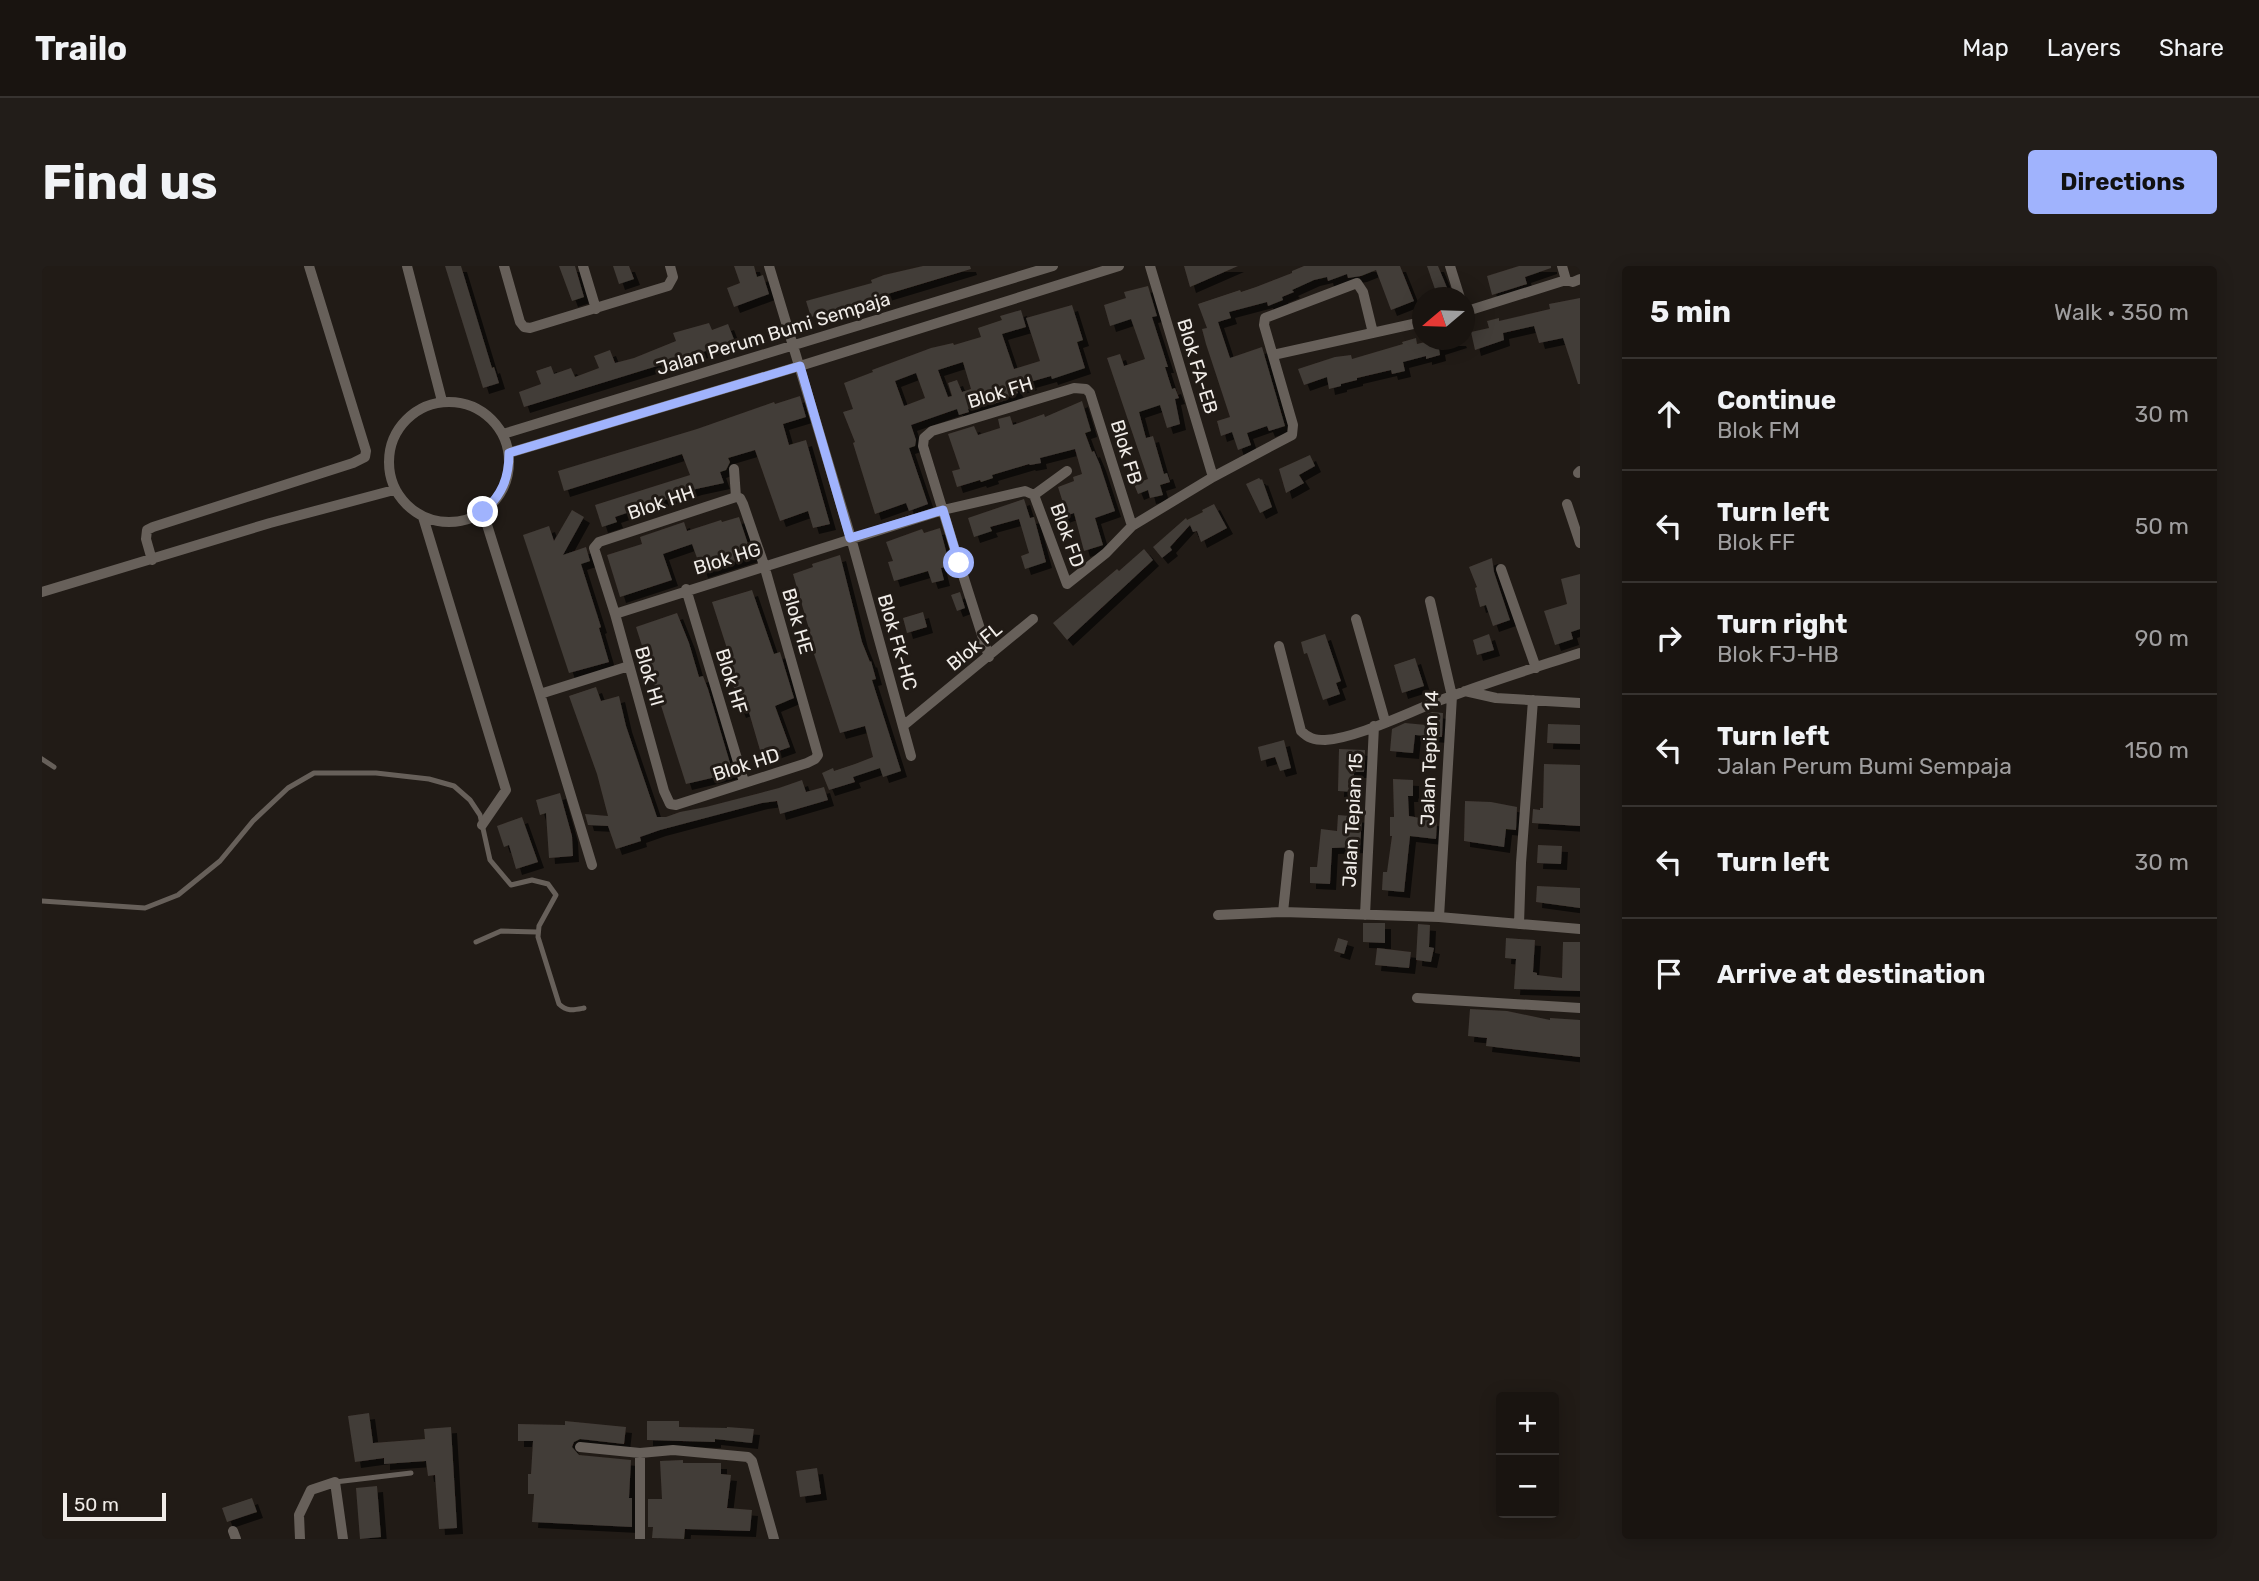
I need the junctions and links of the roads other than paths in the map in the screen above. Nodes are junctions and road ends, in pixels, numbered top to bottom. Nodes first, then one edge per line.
1 (309, 266) edge
2 (407, 266) edge
3 (504, 266) edge
4 (583, 266) edge
5 (670, 266) edge
6 (769, 266) edge
7 (1053, 266) edge
8 (1119, 266) edge
9 (1150, 266) edge
10 (1450, 266) edge
11 (1562, 266) edge
12 (1573, 280) edge
13 (1457, 287) edge
14 (1580, 292) edge
15 (596, 309) junction
16 (1475, 309) edge
17 (1412, 324) edge
18 (1373, 333) junction
19 (793, 345) junction
20 (1273, 355) junction
21 (800, 366) junction
22 (1087, 390) joint
23 (442, 401) junction
24 (503, 434) junction
25 (509, 453) junction
26 (734, 469) dead end
27 (1067, 471) dead end
28 (1213, 477) junction
29 (394, 490) junction
30 (1034, 495) junction
31 (739, 500) junction
32 (1567, 504) dead end
33 (943, 510) junction
34 (483, 512) junction
35 (424, 517) junction
36 (1132, 526) junction
37 (850, 538) junction
38 (1580, 543) edge
39 (594, 552) joint
40 (152, 560) junction
41 (764, 565) junction
42 (1501, 569) dead end
43 (687, 589) junction
44 (42, 592) edge
45 (1430, 601) dead end
46 (615, 614) junction
47 (1356, 619) dead end
48 (1033, 620) dead end
49 (1279, 646) dead end
50 (1580, 653) edge
51 (989, 657) junction
52 (629, 666) junction
53 (1536, 668) junction
54 (1465, 691) junction
55 (540, 694) junction
56 (1452, 695) junction
57 (1533, 700) junction
58 (1580, 703) edge
59 (1385, 722) junction
60 (903, 726) junction
61 (1374, 726) junction
62 (817, 748) joint
63 (911, 756) dead end
64 (42, 759) edge
65 (54, 767) dead end
66 (744, 782) junction
67 (676, 804) joint
68 (482, 825) junction
69 (1289, 855) dead end
70 (592, 865) dead end
71 (42, 901) edge
72 (1283, 912) junction
73 (1218, 915) dead end
74 (1365, 915) junction
75 (1439, 917) junction
76 (1519, 924) junction
77 (1580, 929) edge
78 (537, 932) junction
79 (476, 942) dead end
80 (1416, 998) dead end
81 (584, 1008) dead end
82 (1580, 1008) edge
83 (580, 1447) dead end
84 (640, 1452) junction
85 (411, 1473) dead end
86 (335, 1482) junction
87 (300, 1539) edge
88 (343, 1539) edge
89 (639, 1539) edge
90 (775, 1539) edge

1 - 40 street
2 - 23 street
3 - 15 street
4 - 15 street
5 - 15 street
6 - 19 street, Blok FK-HC
7 - 19 street, Jalan Perum Bumi Sempaja
8 - 21 street, Jalan Perum Bumi Sempaja
9 - 28 street, Blok FA-EB
10 - 13 street
11 - 12 street
12 - 14 street
12 - 16 street
17 - 18 street
18 - 20 street
18 - 20 street
19 - 21 street, Blok FK-HC
19 - 24 street, Jalan Perum Bumi Sempaja
20 - 28 street
21 - 25 street, Jalan Perum Bumi Sempaja
21 - 37 street, Blok FK-HC
22 - 33 street, Blok FH
22 - 36 street, Blok FB
23 - 24 street
23 - 29 street
24 - 25 street
25 - 34 street
26 - 31 street, Blok HE
27 - 30 street
28 - 36 street
29 - 35 street
29 - 40 street
30 - 33 street, Blok HG
30 - 36 street, Blok FD
31 - 39 street, Blok HH
31 - 41 street, Blok HE
32 - 38 street
33 - 37 street, Blok HG
33 - 51 street
34 - 35 street
34 - 55 street
35 - 68 street
37 - 41 street, Blok HG
37 - 60 street, Blok FK-HC
39 - 46 street, Blok HI
40 - 44 street
41 - 43 street, Blok HG
41 - 62 street, Blok HE
42 - 53 street
43 - 46 street, Blok HG
43 - 66 street, Blok HF
45 - 56 street, Jalan Tepian 14
46 - 52 street, Blok HI
47 - 59 street
48 - 51 street, Blok FL
49 - 61 street
50 - 53 street
51 - 60 street, Blok FL
52 - 55 street
52 - 67 street, Blok HI
53 - 54 street
54 - 56 street
54 - 57 street
55 - 70 street
56 - 59 street
56 - 75 street, Jalan Tepian 14
57 - 58 street
57 - 76 street
59 - 61 street
60 - 63 street, Blok FK-HC
61 - 74 street, Jalan Tepian 15
62 - 66 street, Blok HD
64 - 65 lane
66 - 67 street, Blok HD
68 - 71 lane
68 - 78 lane
69 - 72 street
72 - 73 street
72 - 74 street
74 - 75 street
75 - 76 street
76 - 77 street
78 - 79 lane
78 - 81 lane
80 - 82 street
83 - 84 street
84 - 89 street
84 - 90 street
85 - 86 lane
86 - 87 street
86 - 88 street

